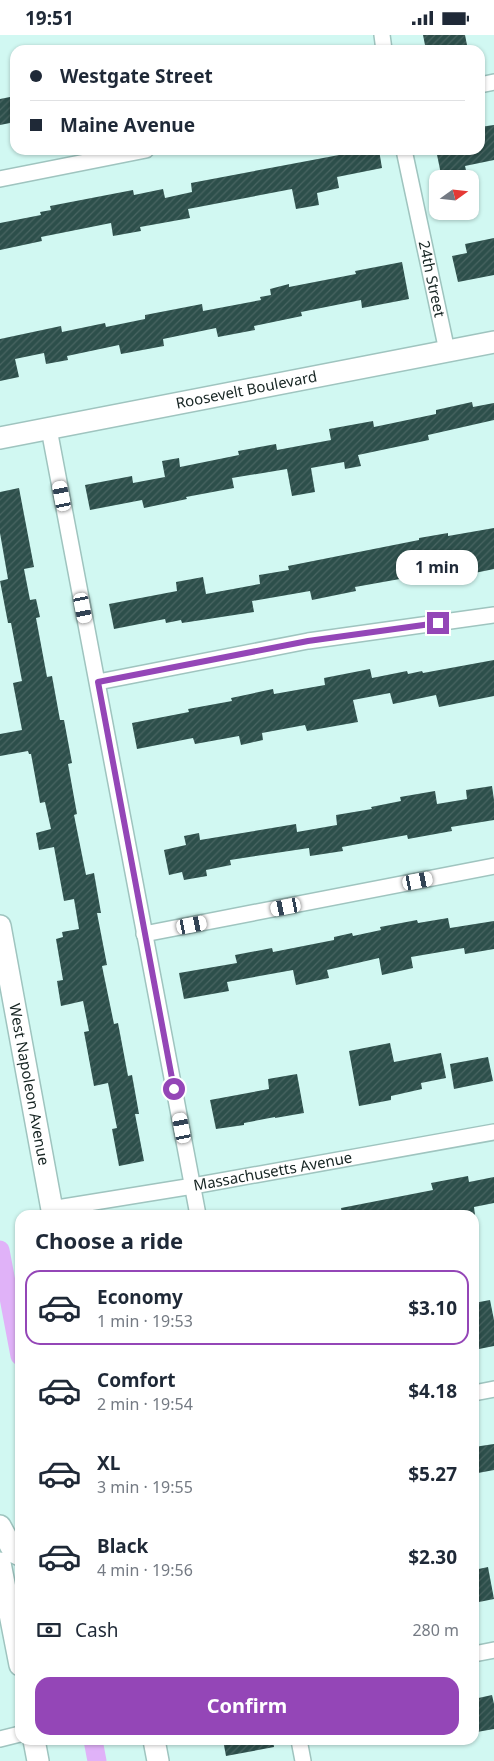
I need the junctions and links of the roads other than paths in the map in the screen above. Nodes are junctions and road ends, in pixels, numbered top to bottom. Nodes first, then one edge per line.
1 (121, 155) edge
2 (405, 155) edge
3 (0, 179) edge
4 (494, 342) edge
5 (447, 351) junction
6 (49, 429) junction
7 (0, 438) edge
8 (494, 615) edge
9 (98, 682) junction
10 (494, 866) edge
11 (0, 926) edge
12 (144, 934) junction
13 (494, 1132) edge
14 (193, 1186) junction
15 (52, 1210) edge
16 (63, 1210) edge
17 (197, 1210) edge
18 (494, 1389) edge
19 (479, 1392) edge
20 (0, 1526) edge
21 (15, 1552) edge
22 (0, 1563) edge
23 (15, 1640) edge
24 (494, 1650) edge
25 (479, 1653) edge
26 (15, 1735) edge
27 (0, 1739) edge
28 (35, 1745) edge
29 (155, 1745) edge
30 (300, 1745) edge
31 (38, 1761) edge
32 (158, 1761) edge
33 (303, 1761) edge

1 - 3 street
2 - 5 street, 24th Street
4 - 5 street, Roosevelt Boulevard
5 - 6 street, Roosevelt Boulevard
6 - 7 street, Roosevelt Boulevard
6 - 9 street
8 - 9 street
9 - 12 street
10 - 12 street
11 - 15 street, West Napoleon Avenue
12 - 14 street
13 - 14 street, Massachusetts Avenue
14 - 16 street, Massachusetts Avenue
14 - 17 street
18 - 19 street
20 - 21 street
22 - 23 street
24 - 25 street
26 - 27 street
28 - 31 street
29 - 32 street
30 - 33 street

